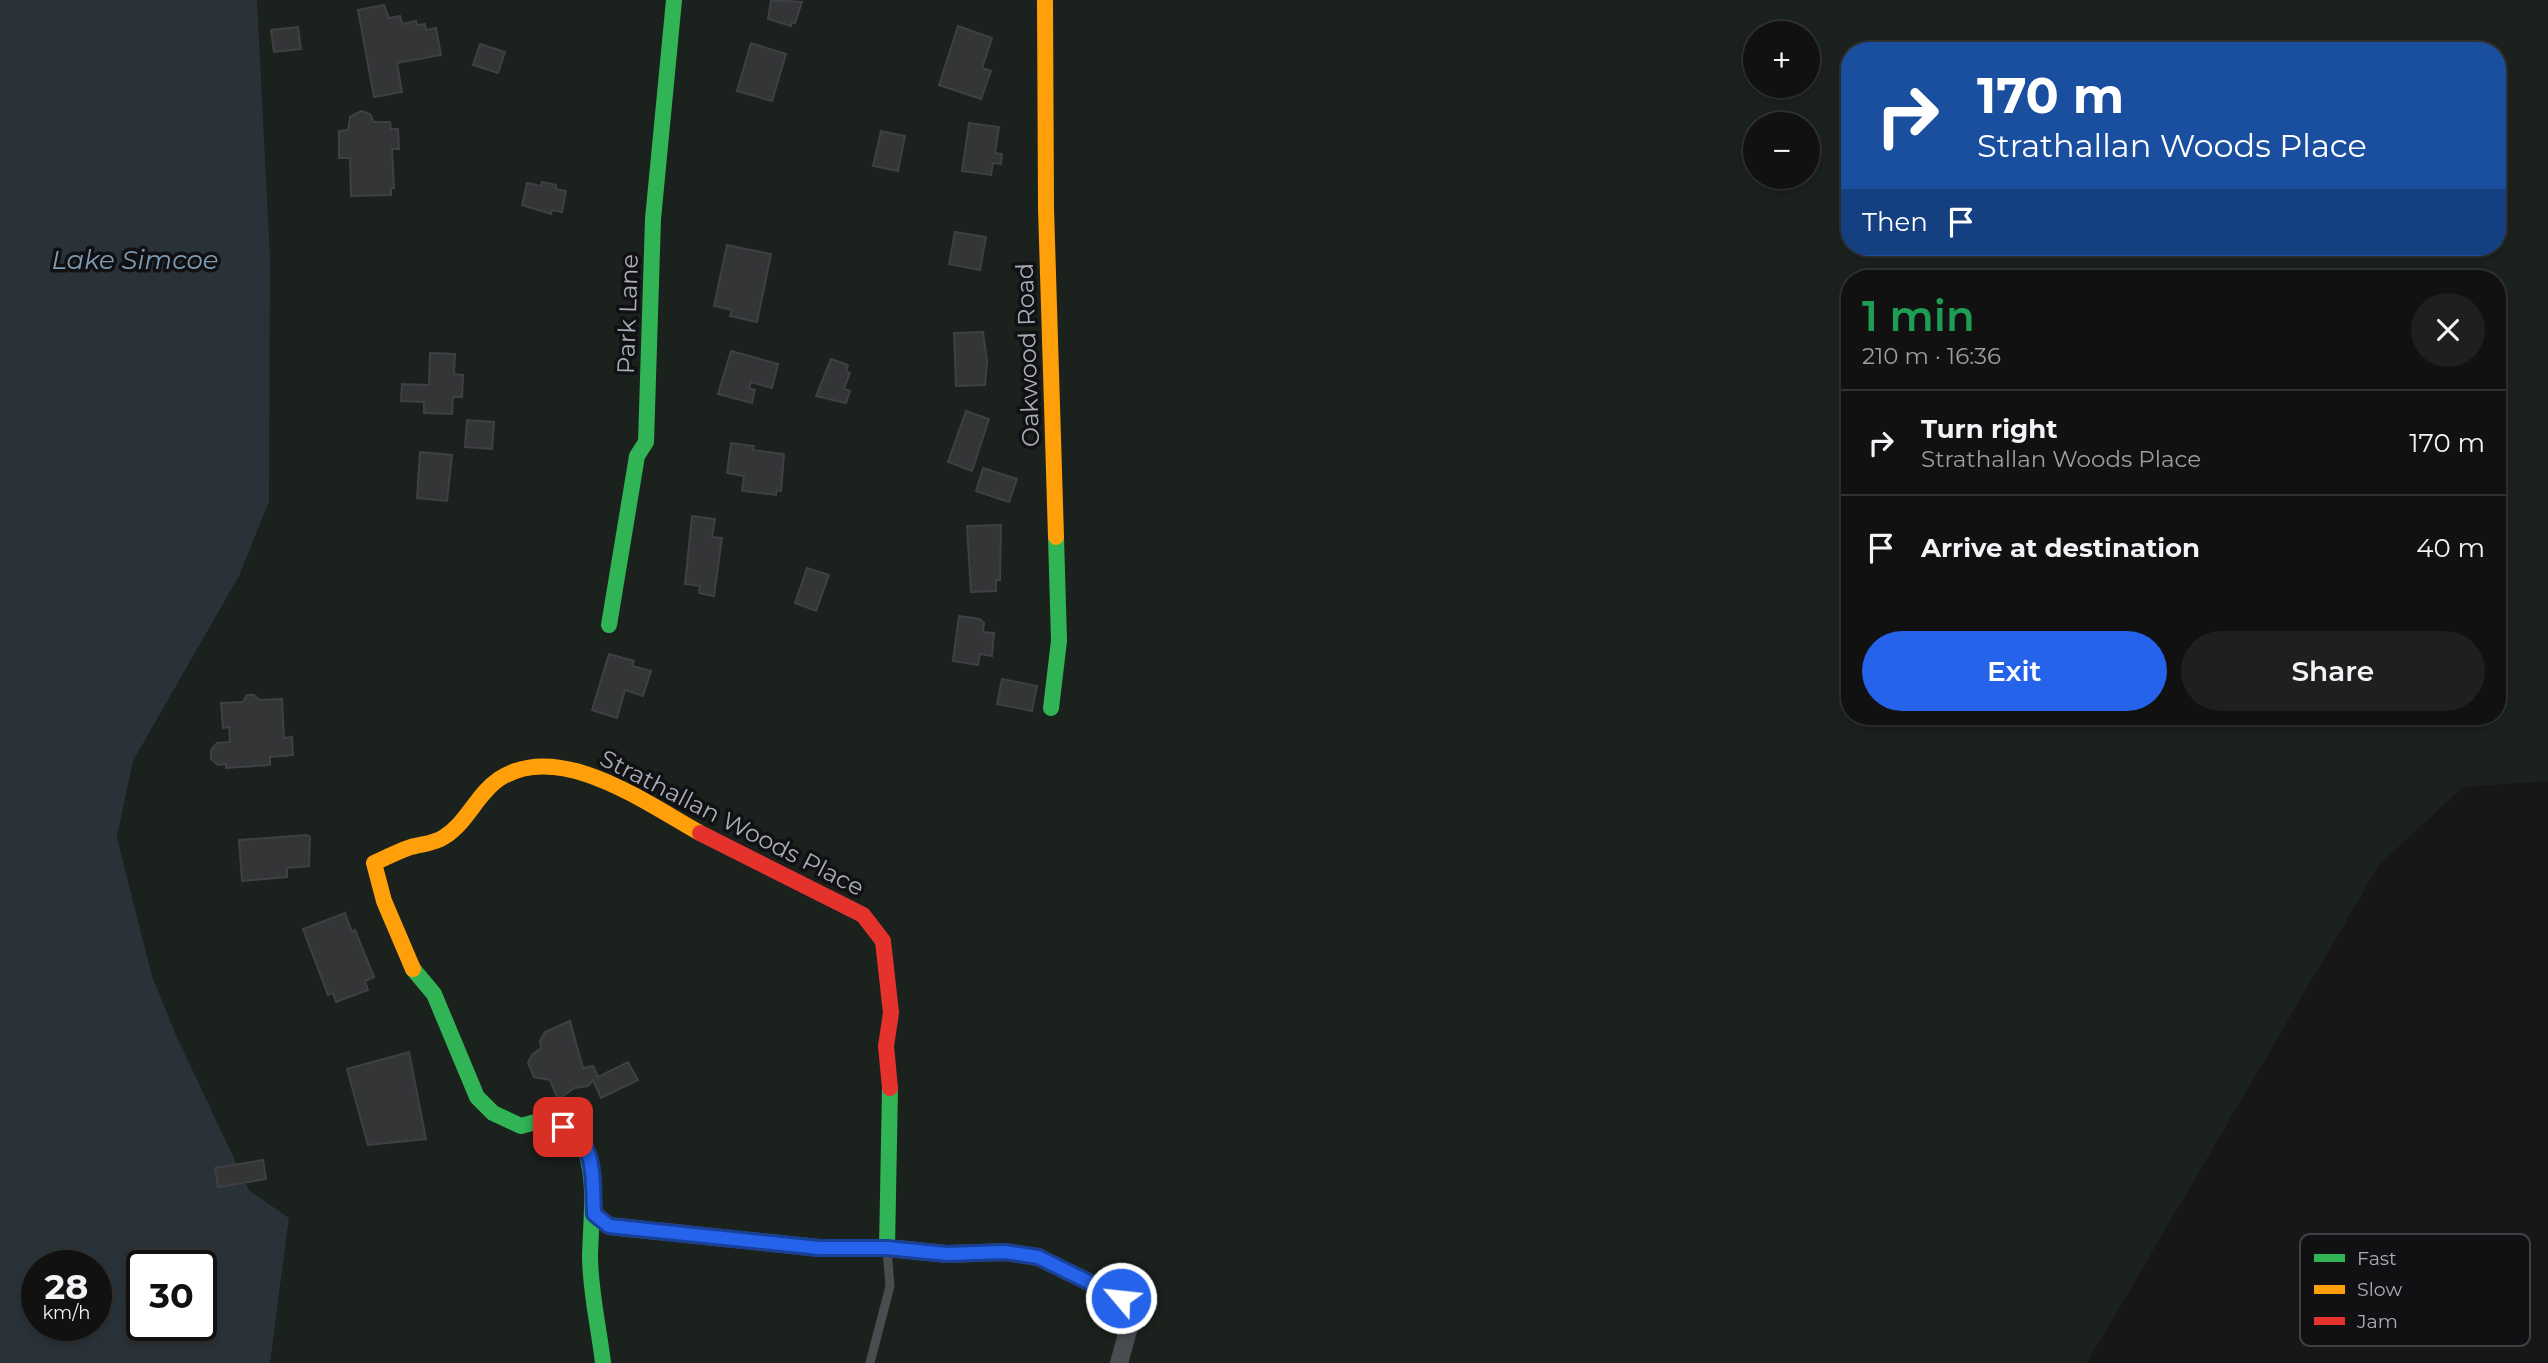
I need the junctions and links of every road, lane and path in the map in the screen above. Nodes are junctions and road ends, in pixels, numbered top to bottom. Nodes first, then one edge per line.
1 (674, 0) edge
2 (1045, 0) edge
3 (609, 625) dead end
4 (1051, 708) dead end
5 (594, 1214) junction
6 (887, 1248) junction
7 (603, 1363) edge
8 (870, 1363) edge
9 (1119, 1363) edge

1 - 3 street, Park Lane
2 - 4 street, Oakwood Road
5 - 6 street
5 - 6 street, Strathallan Woods Place
5 - 7 street, Strathallan Woods Place
6 - 8 lane
6 - 9 street

